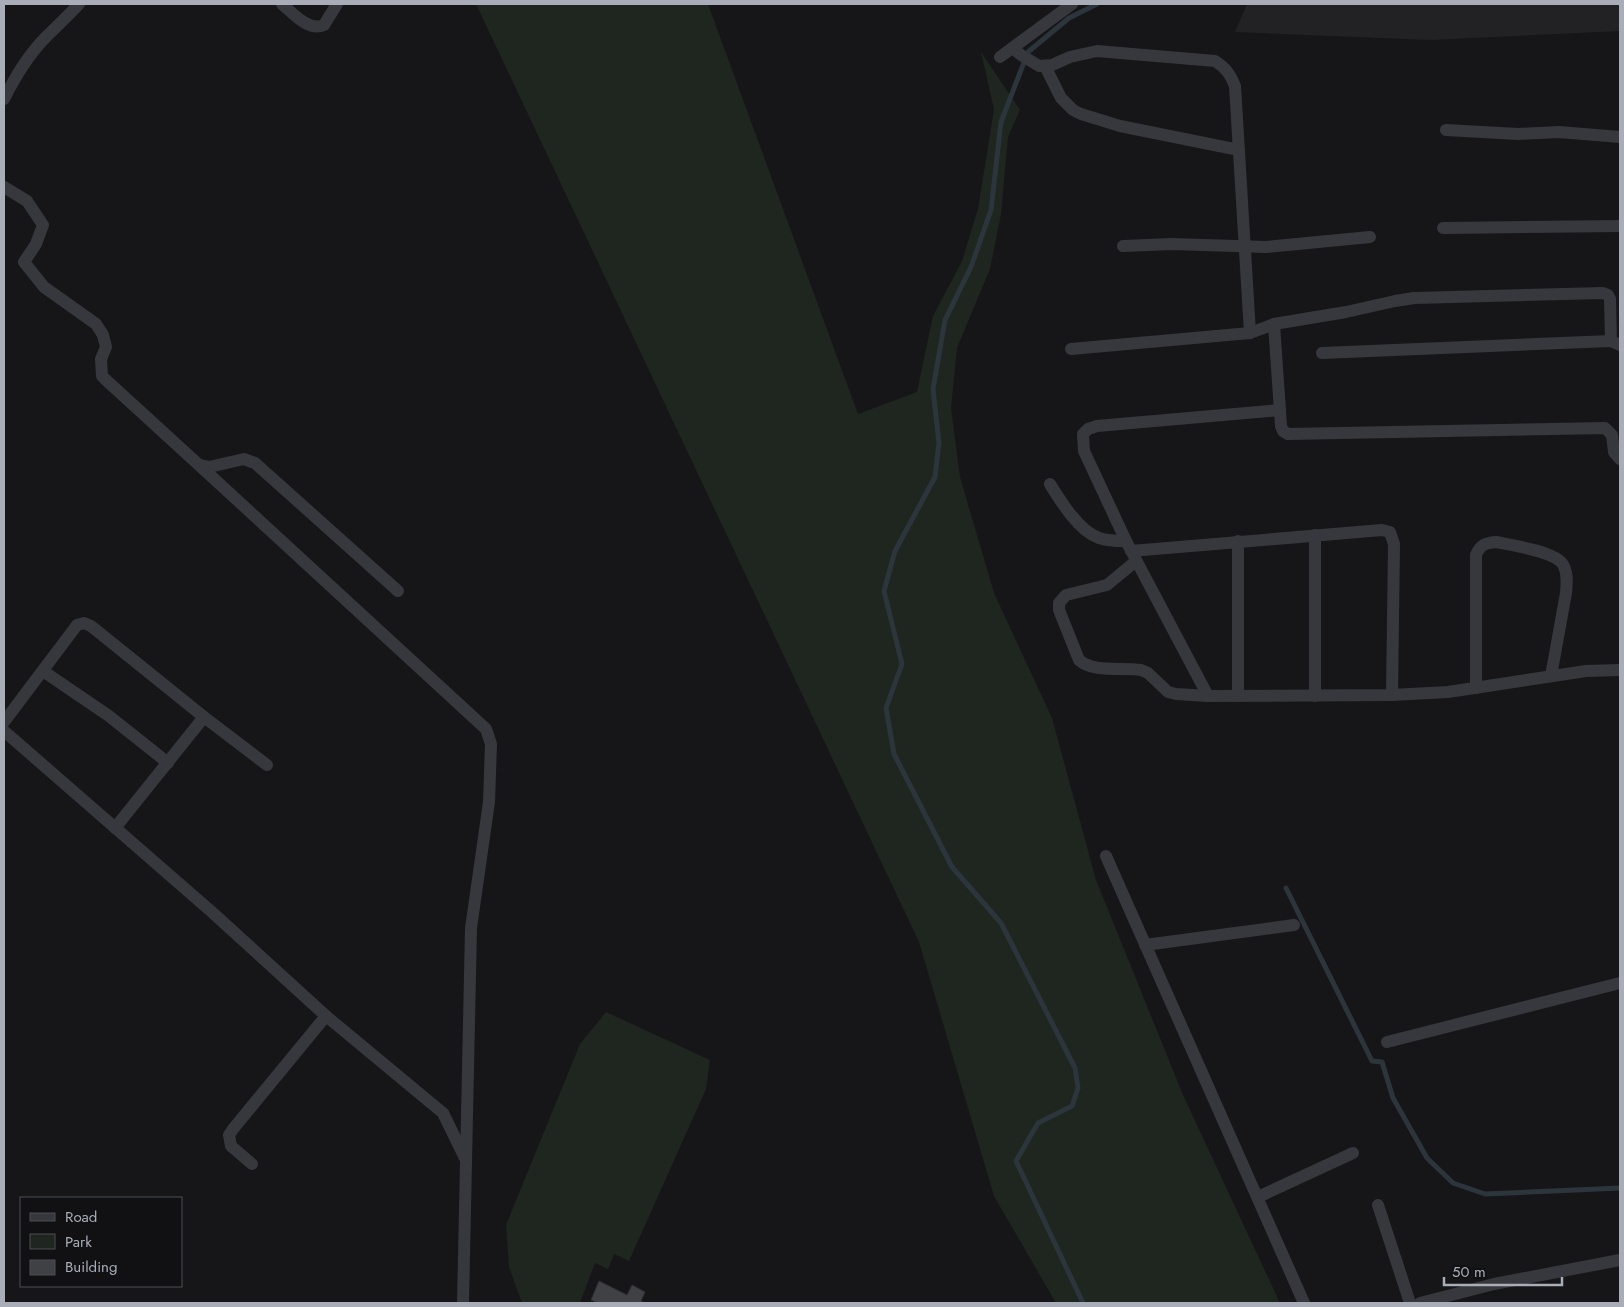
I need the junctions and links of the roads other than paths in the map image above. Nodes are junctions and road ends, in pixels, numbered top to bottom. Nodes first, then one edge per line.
1 (79, 4) edge
2 (282, 4) edge
3 (338, 4) edge
4 (1072, 4) edge
5 (1017, 51) junction
6 (1000, 57) dead end
7 (1042, 66) junction
8 (4, 99) edge
9 (1446, 130) dead end
10 (1620, 137) edge
11 (1239, 150) junction
12 (4, 187) edge
13 (1620, 226) edge
14 (1443, 228) dead end
15 (1370, 238) dead end
16 (1122, 246) dead end
17 (1245, 247) junction
18 (1274, 324) junction
19 (1250, 333) junction
20 (1615, 343) edge
21 (1071, 348) dead end
22 (1322, 353) dead end
23 (1280, 410) junction
24 (1620, 459) edge
25 (199, 465) junction
26 (1050, 484) dead end
27 (1315, 535) junction
28 (1238, 541) junction
29 (1131, 554) junction
30 (398, 592) dead end
31 (1620, 670) edge
32 (43, 671) junction
33 (1552, 676) junction
34 (1476, 688) junction
35 (1208, 696) junction
36 (1238, 696) junction
37 (1315, 696) junction
38 (1392, 696) junction
39 (204, 717) junction
40 (4, 722) edge
41 (4, 731) edge
42 (168, 763) junction
43 (267, 765) dead end
44 (115, 828) junction
45 (1106, 856) dead end
46 (1294, 925) dead end
47 (1145, 945) junction
48 (1620, 983) edge
49 (326, 1016) junction
50 (1387, 1042) dead end
51 (1353, 1153) dead end
52 (466, 1161) junction
53 (252, 1164) dead end
54 (1258, 1196) junction
55 (1378, 1205) dead end
56 (1620, 1260) edge
57 (463, 1303) edge
58 (1304, 1303) edge
59 (1410, 1303) edge
60 (1420, 1303) edge

1 - 8 street
2 - 3 street
4 - 5 street
5 - 6 street
5 - 7 street
7 - 11 street
7 - 11 street
9 - 10 street
11 - 17 street
12 - 25 street
13 - 14 street
15 - 17 street
16 - 17 street
17 - 19 street
18 - 19 street
18 - 20 street
18 - 23 street
19 - 21 street
20 - 22 street
23 - 24 street
23 - 29 street
25 - 30 street
25 - 52 street
26 - 29 street
27 - 28 street
27 - 37 street
27 - 38 street
28 - 29 street
28 - 36 street
29 - 35 street
29 - 35 street
31 - 33 street
32 - 39 street
32 - 40 street
32 - 42 street
33 - 34 street
33 - 34 street
34 - 38 street
35 - 36 street
36 - 37 street
37 - 38 street
39 - 42 street
39 - 43 street
41 - 44 street
42 - 44 street
44 - 49 street
45 - 47 street
46 - 47 street
47 - 54 street
48 - 50 street
49 - 52 street
49 - 53 street
51 - 54 street
52 - 57 street
54 - 58 street
55 - 59 street
56 - 60 street

